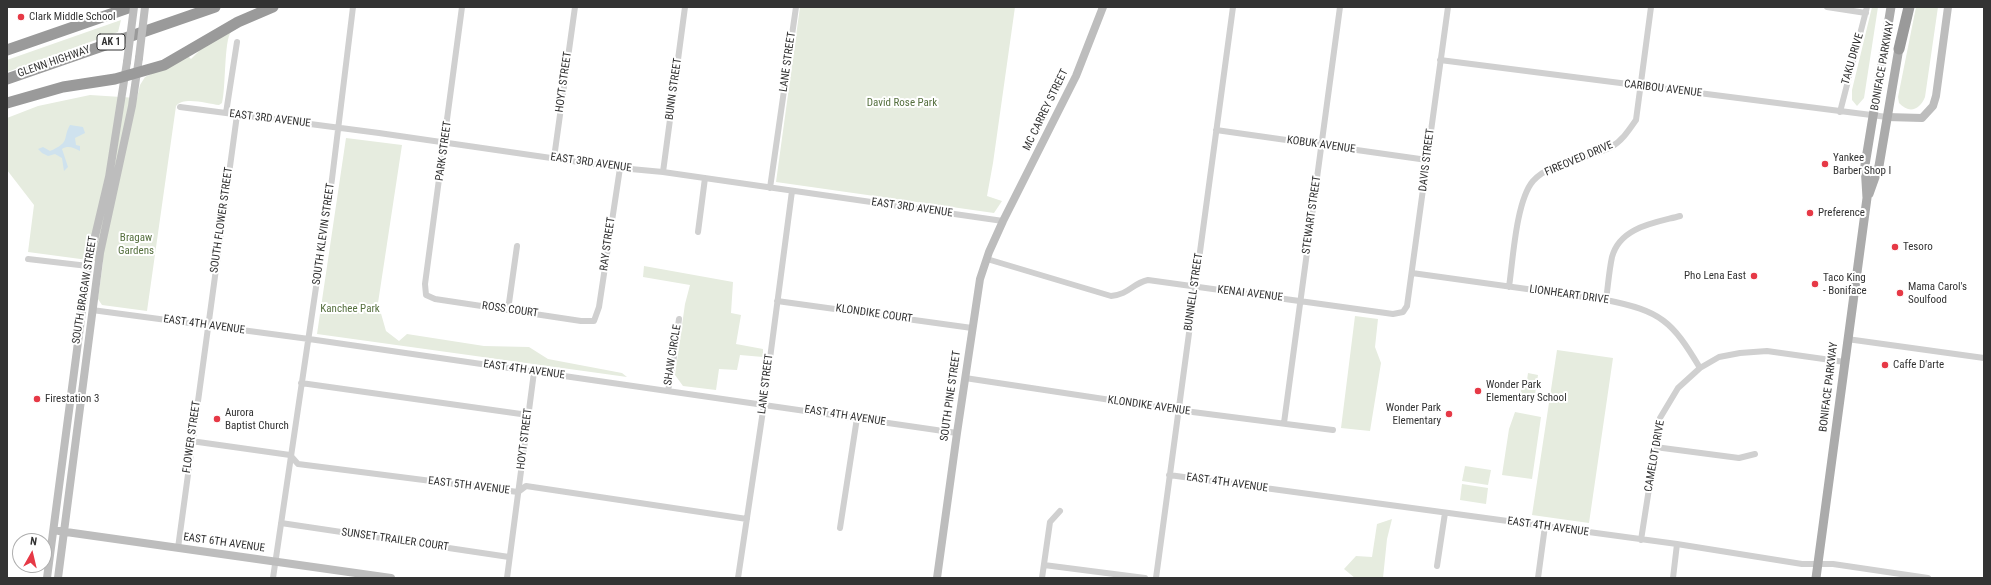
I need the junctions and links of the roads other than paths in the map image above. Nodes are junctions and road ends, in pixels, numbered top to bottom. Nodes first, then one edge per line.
1 (122, 7) edge
2 (131, 7) edge
3 (134, 7) edge
4 (145, 7) edge
5 (215, 7) edge
6 (273, 7) edge
7 (353, 7) edge
8 (462, 7) edge
9 (575, 7) edge
10 (685, 7) edge
11 (796, 7) edge
12 (1103, 7) edge
13 (1233, 7) edge
14 (1340, 7) edge
15 (1448, 7) edge
16 (1651, 7) edge
17 (1827, 7) edge
18 (1891, 7) edge
19 (1905, 7) edge
20 (1909, 7) edge
21 (1948, 7) edge
22 (1866, 10) edge
23 (92, 22) junction
24 (237, 42) dead end
25 (1898, 49) junction
26 (7, 50) edge
27 (1440, 60) junction
28 (138, 73) junction
29 (125, 76) junction
30 (7, 78) edge
31 (1642, 86) junction
32 (7, 103) edge
33 (180, 107) dead end
34 (1840, 112) junction
35 (226, 113) junction
36 (237, 115) junction
37 (1873, 116) junction
38 (1886, 117) junction
39 (339, 128) junction
40 (1216, 130) junction
41 (445, 143) junction
42 (1322, 145) junction
43 (554, 158) junction
44 (1427, 160) junction
45 (620, 168) junction
46 (662, 172) junction
47 (705, 178) junction
48 (770, 188) junction
49 (792, 191) junction
50 (1868, 198) junction
51 (1680, 216) dead end
52 (1003, 221) junction
53 (698, 232) dead end
54 (517, 246) dead end
55 (28, 258) dead end
56 (987, 259) junction
57 (88, 266) junction
58 (1412, 273) junction
59 (1195, 286) junction
60 (1508, 287) junction
61 (426, 295) joint
62 (1300, 300) junction
63 (1606, 300) junction
64 (777, 301) junction
65 (92, 310) junction
66 (508, 310) junction
67 (1403, 312) joint
68 (679, 319) dead end
69 (594, 321) joint
70 (208, 326) junction
71 (972, 328) junction
72 (309, 339) junction
73 (1847, 340) junction
74 (1984, 358) edge
75 (1845, 362) junction
76 (1700, 368) junction
77 (534, 372) junction
78 (965, 378) junction
79 (301, 383) junction
80 (668, 391) junction
81 (764, 404) junction
82 (1177, 410) junction
83 (528, 415) junction
84 (857, 418) junction
85 (1284, 423) junction
86 (1333, 430) dead end
87 (957, 433) junction
88 (192, 441) junction
89 (1655, 447) junction
90 (1756, 454) dead end
91 (290, 455) junction
92 (1169, 475) junction
93 (518, 492) junction
94 (1060, 511) dead end
95 (1445, 513) junction
96 (747, 519) junction
97 (281, 523) junction
98 (1545, 526) junction
99 (840, 528) dead end
100 (54, 531) junction
101 (64, 532) junction
102 (1641, 540) junction
103 (1677, 544) junction
104 (178, 548) junction
105 (510, 557) junction
106 (275, 562) junction
107 (1044, 565) junction
108 (1818, 565) junction
109 (1437, 566) dead end
110 (1869, 570) junction
111 (47, 578) edge
112 (58, 578) edge
113 (273, 578) edge
114 (391, 578) edge
115 (507, 578) edge
116 (738, 578) edge
117 (937, 578) edge
118 (1042, 578) edge
119 (1145, 578) edge
120 (1156, 578) edge
121 (1538, 578) edge
122 (1673, 578) edge
123 (1816, 578) edge
124 (1868, 578) edge
125 (1928, 578) edge

1 - 23 highway
2 - 23 highway, AK 1
3 - 29 main road, SOUTH BRAGAW STREET, bridge
4 - 28 main road, SOUTH BRAGAW STREET, bridge
5 - 30 highway, GLENN HIGHWAY / AK 1
6 - 28 highway
7 - 39 street, SOUTH KLEVIN STREET
8 - 41 street, PARK STREET
9 - 43 street, HOYT STREET
10 - 46 street, BUNN STREET
11 - 48 street, LANE STREET
12 - 52 main road, MC CARREY STREET
13 - 40 street, BUNNELL STREET
14 - 42 street, STEWART STREET
15 - 27 street, DAVIS STREET
16 - 31 street, FIREOVED DRIVE
17 - 22 street
18 - 37 main road, BONIFACE PARKWAY
19 - 25 main road, BONIFACE PARKWAY
20 - 25 highway
21 - 38 main road
22 - 34 street, TAKU DRIVE
23 - 26 highway, AK 1
24 - 35 street
25 - 38 main road, BONIFACE PARKWAY
27 - 31 street, CARIBOU AVENUE
27 - 44 street, DAVIS STREET
28 - 29 highway
28 - 65 main road, SOUTH BRAGAW STREET
29 - 32 highway
29 - 57 main road, SOUTH BRAGAW STREET
31 - 34 street, CARIBOU AVENUE
31 - 60 street, FIREOVED DRIVE
33 - 35 street, EAST 3RD AVENUE
34 - 37 street, CARIBOU AVENUE
35 - 36 street, EAST 3RD AVENUE
36 - 39 street, EAST 3RD AVENUE
36 - 70 street, SOUTH FLOWER STREET
37 - 38 street, CARIBOU AVENUE
37 - 50 main road, BONIFACE PARKWAY
38 - 50 main road, BONIFACE PARKWAY
39 - 41 street, EAST 3RD AVENUE
39 - 72 street, SOUTH KLEVIN STREET
40 - 42 street, KOBUK AVENUE
40 - 59 street, BUNNELL STREET
41 - 43 street, EAST 3RD AVENUE
41 - 61 street, PARK STREET
42 - 44 street, KOBUK AVENUE
42 - 62 street, STEWART STREET
43 - 45 street, EAST 3RD AVENUE
44 - 58 street, DAVIS STREET
45 - 46 street, EAST 3RD AVENUE
45 - 69 street, RAY STREET
46 - 47 street, EAST 3RD AVENUE
47 - 48 street, EAST 3RD AVENUE
47 - 53 street
48 - 49 street, EAST 3RD AVENUE
49 - 52 street, EAST 3RD AVENUE
49 - 64 street, LANE STREET
50 - 73 main road, BONIFACE PARKWAY
51 - 63 street
52 - 56 main road, SOUTH PINE STREET
54 - 66 street
55 - 57 street
56 - 59 street, KENAI AVENUE
56 - 71 main road, SOUTH PINE STREET
57 - 100 main road, SOUTH BRAGAW STREET
58 - 60 street, LIONHEART DRIVE
58 - 67 street, DAVIS STREET
59 - 62 street, KENAI AVENUE
59 - 82 street, BUNNELL STREET
60 - 63 street, LIONHEART DRIVE
61 - 66 street, ROSS COURT
62 - 67 street, KENAI AVENUE
62 - 85 street, STEWART STREET
63 - 76 street, LIONHEART DRIVE
64 - 71 street, KLONDIKE COURT
64 - 81 street, LANE STREET
65 - 70 street, EAST 4TH AVENUE
65 - 101 main road, SOUTH BRAGAW STREET
66 - 69 street, ROSS COURT
68 - 80 street, SHAW CIRCLE
70 - 72 street, EAST 4TH AVENUE
70 - 88 street, FLOWER STREET
71 - 78 main road, SOUTH PINE STREET
72 - 77 street, EAST 4TH AVENUE
72 - 79 street, SOUTH KLEVIN STREET
73 - 74 street
73 - 75 main road, BONIFACE PARKWAY
75 - 76 street, CAMELOT DRIVE
75 - 108 main road, BONIFACE PARKWAY
76 - 89 street, CAMELOT DRIVE
77 - 80 street, EAST 4TH AVENUE
77 - 83 street, HOYT STREET
78 - 82 street, KLONDIKE AVENUE
78 - 87 main road, SOUTH PINE STREET
79 - 83 street
79 - 91 street, SOUTH KLEVIN STREET
80 - 81 street, EAST 4TH AVENUE
81 - 84 street, EAST 4TH AVENUE
81 - 96 street, LANE STREET
82 - 85 street, KLONDIKE AVENUE
82 - 92 street, BUNNELL STREET
83 - 93 street, HOYT STREET
84 - 87 street, EAST 4TH AVENUE
84 - 99 street
85 - 86 street, KLONDIKE AVENUE
87 - 117 main road, SOUTH PINE STREET
88 - 91 street, EAST 5TH AVENUE
88 - 104 street, FLOWER STREET
89 - 90 street
89 - 102 street, CAMELOT DRIVE
91 - 93 street, EAST 5TH AVENUE
91 - 97 street, SOUTH KLEVIN STREET
92 - 95 street, EAST 4TH AVENUE
92 - 120 street, BUNNELL STREET
93 - 96 street, EAST 5TH AVENUE
93 - 105 street, HOYT STREET
94 - 107 street
95 - 98 street, EAST 4TH AVENUE
95 - 109 street
96 - 116 street, LANE STREET
97 - 105 street, SUNSET TRAILER COURT
97 - 106 street, SOUTH KLEVIN STREET
98 - 102 street, EAST 4TH AVENUE
98 - 121 street
100 - 101 main road, EAST 6TH AVENUE
100 - 111 main road, SOUTH BRAGAW STREET
101 - 104 main road, EAST 6TH AVENUE
101 - 112 main road, SOUTH BRAGAW STREET
102 - 103 street, EAST 4TH AVENUE
103 - 108 street, EAST 4TH AVENUE
103 - 122 street
104 - 106 main road, EAST 6TH AVENUE
105 - 115 street, HOYT STREET
106 - 113 street, SOUTH KLEVIN STREET
106 - 114 main road, EAST 6TH AVENUE
107 - 118 street
107 - 119 street
108 - 110 street, EAST 4TH AVENUE
108 - 123 main road, BONIFACE PARKWAY
110 - 124 street
110 - 125 street, EAST 4TH AVENUE

